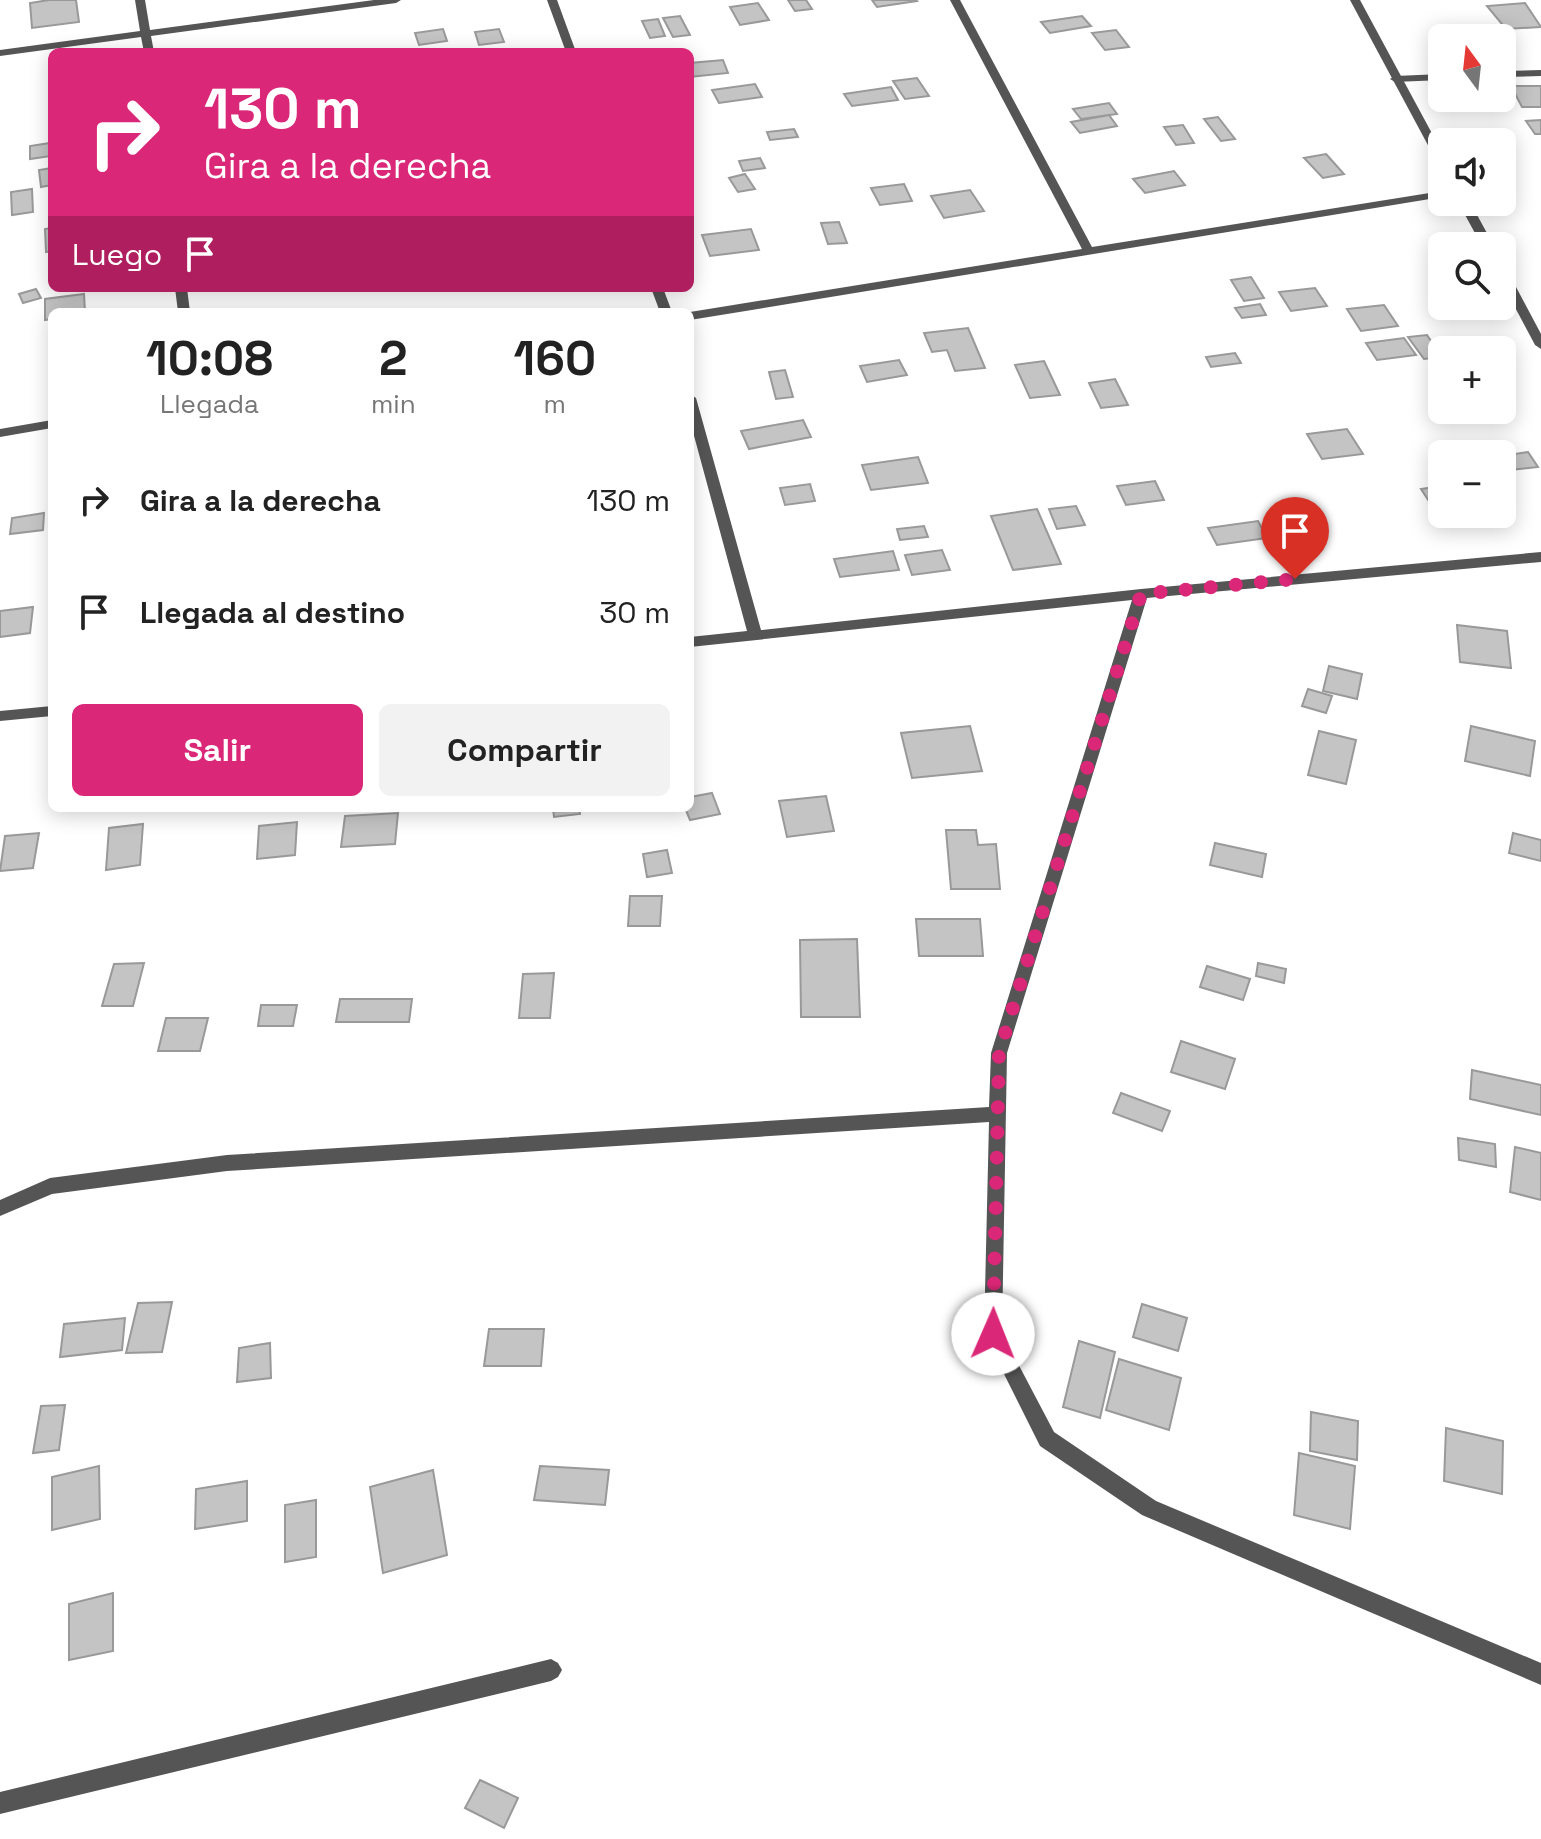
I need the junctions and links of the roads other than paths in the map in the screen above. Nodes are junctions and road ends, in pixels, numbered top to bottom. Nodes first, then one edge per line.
1 (140, 0) edge
2 (396, 0) edge
3 (552, 0) edge
4 (955, 0) edge
5 (1355, 0) edge
6 (146, 35) junction
7 (148, 48) edge
8 (570, 48) edge
9 (0, 53) edge
10 (1541, 73) edge
11 (1516, 74) edge
12 (1428, 78) edge
13 (1395, 79) junction
14 (1428, 137) edge
15 (1428, 196) edge
16 (1088, 250) junction
17 (1516, 298) edge
18 (694, 315) edge
19 (1541, 345) edge
20 (694, 413) edge
21 (48, 425) edge
22 (0, 433) edge
23 (1541, 557) edge
24 (1141, 594) junction
25 (755, 635) junction
26 (694, 642) edge
27 (48, 711) edge
28 (0, 716) edge
29 (998, 1114) junction
30 (0, 1208) edge
31 (551, 1670) dead end
32 (1541, 1674) edge
33 (0, 1803) edge

1 - 6 street
2 - 6 street
3 - 8 street
4 - 16 street
5 - 13 street
6 - 7 street
6 - 9 street
10 - 11 street
12 - 13 street
13 - 14 street
15 - 16 street
16 - 18 street
17 - 19 street
20 - 25 street
21 - 22 street
23 - 24 street
24 - 25 street
24 - 29 street
25 - 26 street
27 - 28 street
29 - 30 street
29 - 32 street
31 - 33 street

